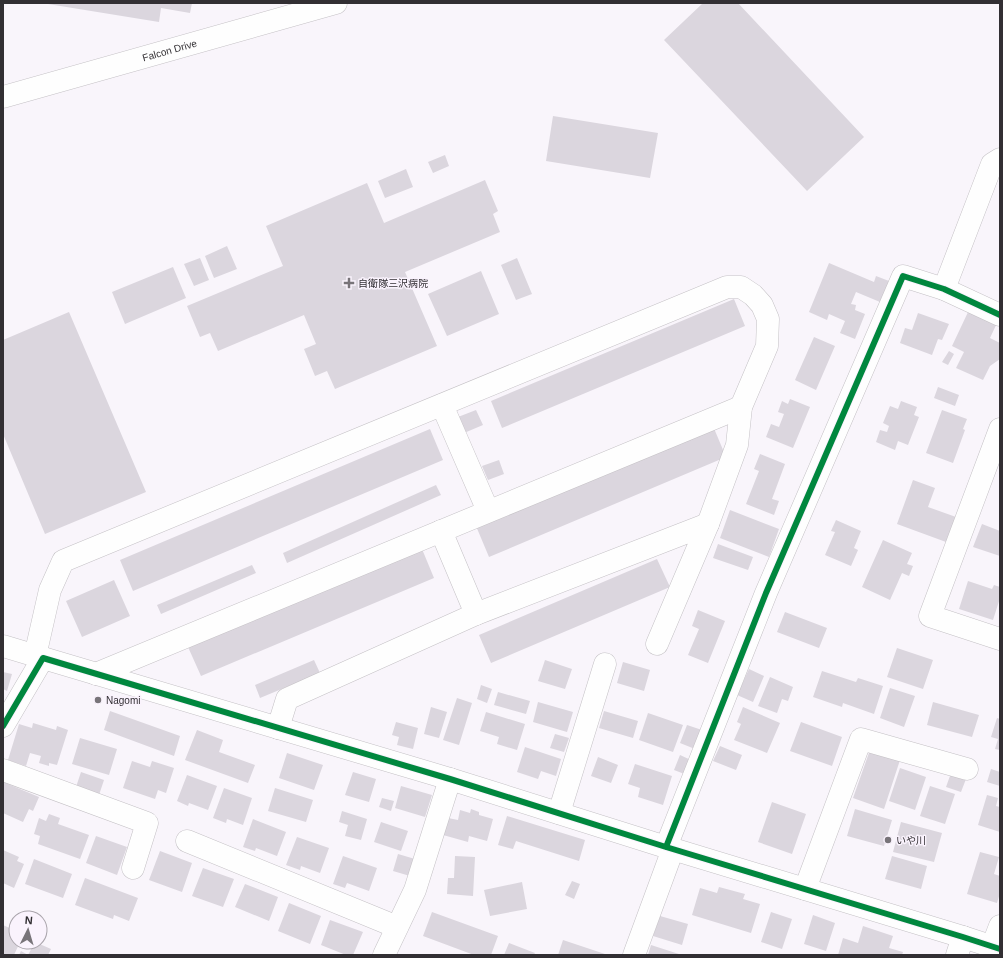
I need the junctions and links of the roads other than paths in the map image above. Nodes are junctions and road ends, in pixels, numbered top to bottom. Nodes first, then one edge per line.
1 (336, 3) edge
2 (3, 97) edge
3 (1000, 159) edge
4 (944, 289) junction
5 (1000, 316) edge
6 (442, 405) junction
7 (740, 407) junction
8 (1000, 429) edge
9 (488, 511) junction
10 (708, 524) junction
11 (441, 531) junction
12 (476, 614) junction
13 (1000, 639) edge
14 (658, 644) dead end
15 (3, 646) edge
16 (39, 657) junction
17 (605, 664) dead end
18 (96, 674) junction
19 (3, 726) edge
20 (278, 728) junction
21 (967, 769) dead end
22 (3, 770) edge
23 (450, 778) junction
24 (559, 813) junction
25 (187, 841) dead end
26 (670, 848) junction
27 (133, 868) dead end
28 (805, 888) junction
29 (397, 927) junction
30 (998, 936) edge
31 (960, 946) edge
32 (384, 955) edge
33 (634, 955) edge

1 - 2 street, Falcon Drive
3 - 4 street
4 - 5 street
4 - 26 street
6 - 7 street
6 - 9 street
6 - 16 street
7 - 9 street
7 - 10 street
8 - 13 street
9 - 11 street
10 - 12 street
10 - 14 street
11 - 12 street
11 - 18 street
12 - 20 street
15 - 16 street
16 - 18 street
16 - 19 street
17 - 24 street
18 - 20 street
20 - 23 street
21 - 28 street
22 - 27 street
23 - 24 street
23 - 29 street
24 - 26 street
25 - 29 street
26 - 28 street
26 - 33 street
28 - 31 street
29 - 32 street
30 - 31 street

